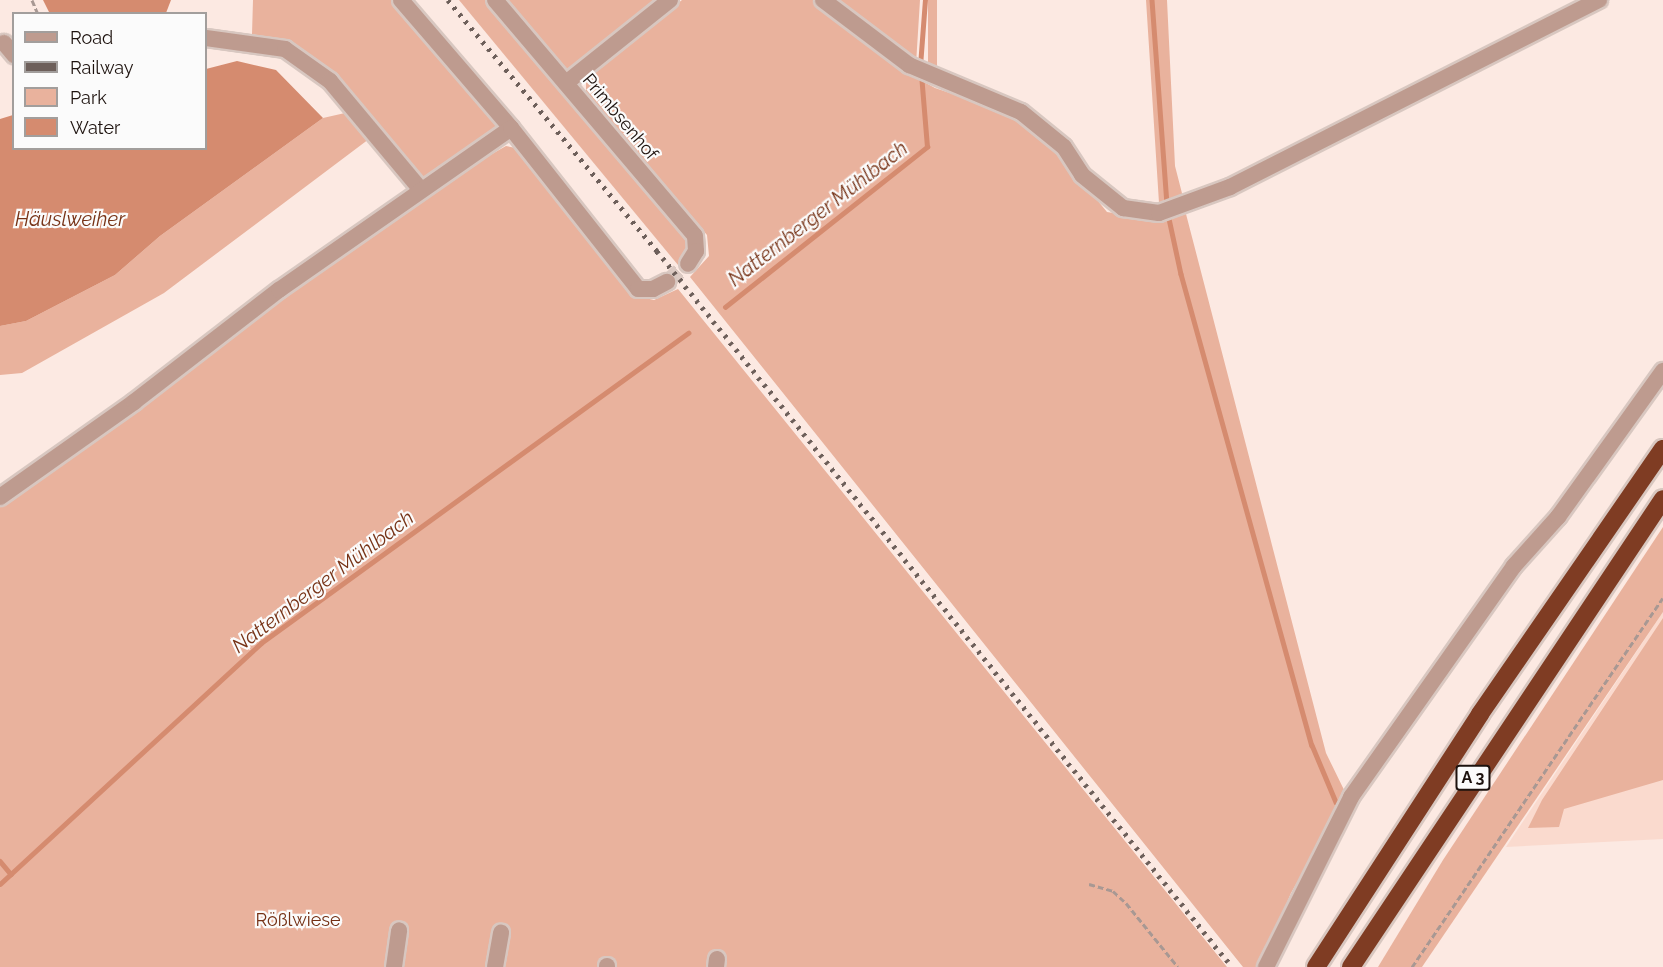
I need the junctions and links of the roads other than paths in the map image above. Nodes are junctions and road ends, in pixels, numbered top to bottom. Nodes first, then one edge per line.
1 (401, 0) edge
2 (495, 0) edge
3 (670, 0) edge
4 (822, 0) edge
5 (1599, 0) edge
6 (207, 38) edge
7 (566, 83) junction
8 (511, 129) junction
9 (421, 190) junction
10 (688, 264) tunnel mouth
11 (667, 282) tunnel mouth
12 (1663, 371) edge
13 (1663, 449) edge
14 (0, 497) edge
15 (1663, 499) edge
16 (399, 930) dead end
17 (501, 933) dead end
18 (394, 967) edge
19 (495, 967) edge
20 (1266, 967) edge
21 (1316, 967) edge
22 (1351, 967) edge

1 - 8 lane
2 - 7 lane, Primbsenhof
3 - 7 lane
4 - 5 lane
6 - 9 lane
7 - 10 lane, Primbsenhof
8 - 9 lane
8 - 11 lane
9 - 14 lane
12 - 20 lane
13 - 21 highway, A 3
15 - 22 highway, A 3
16 - 18 lane
17 - 19 lane

